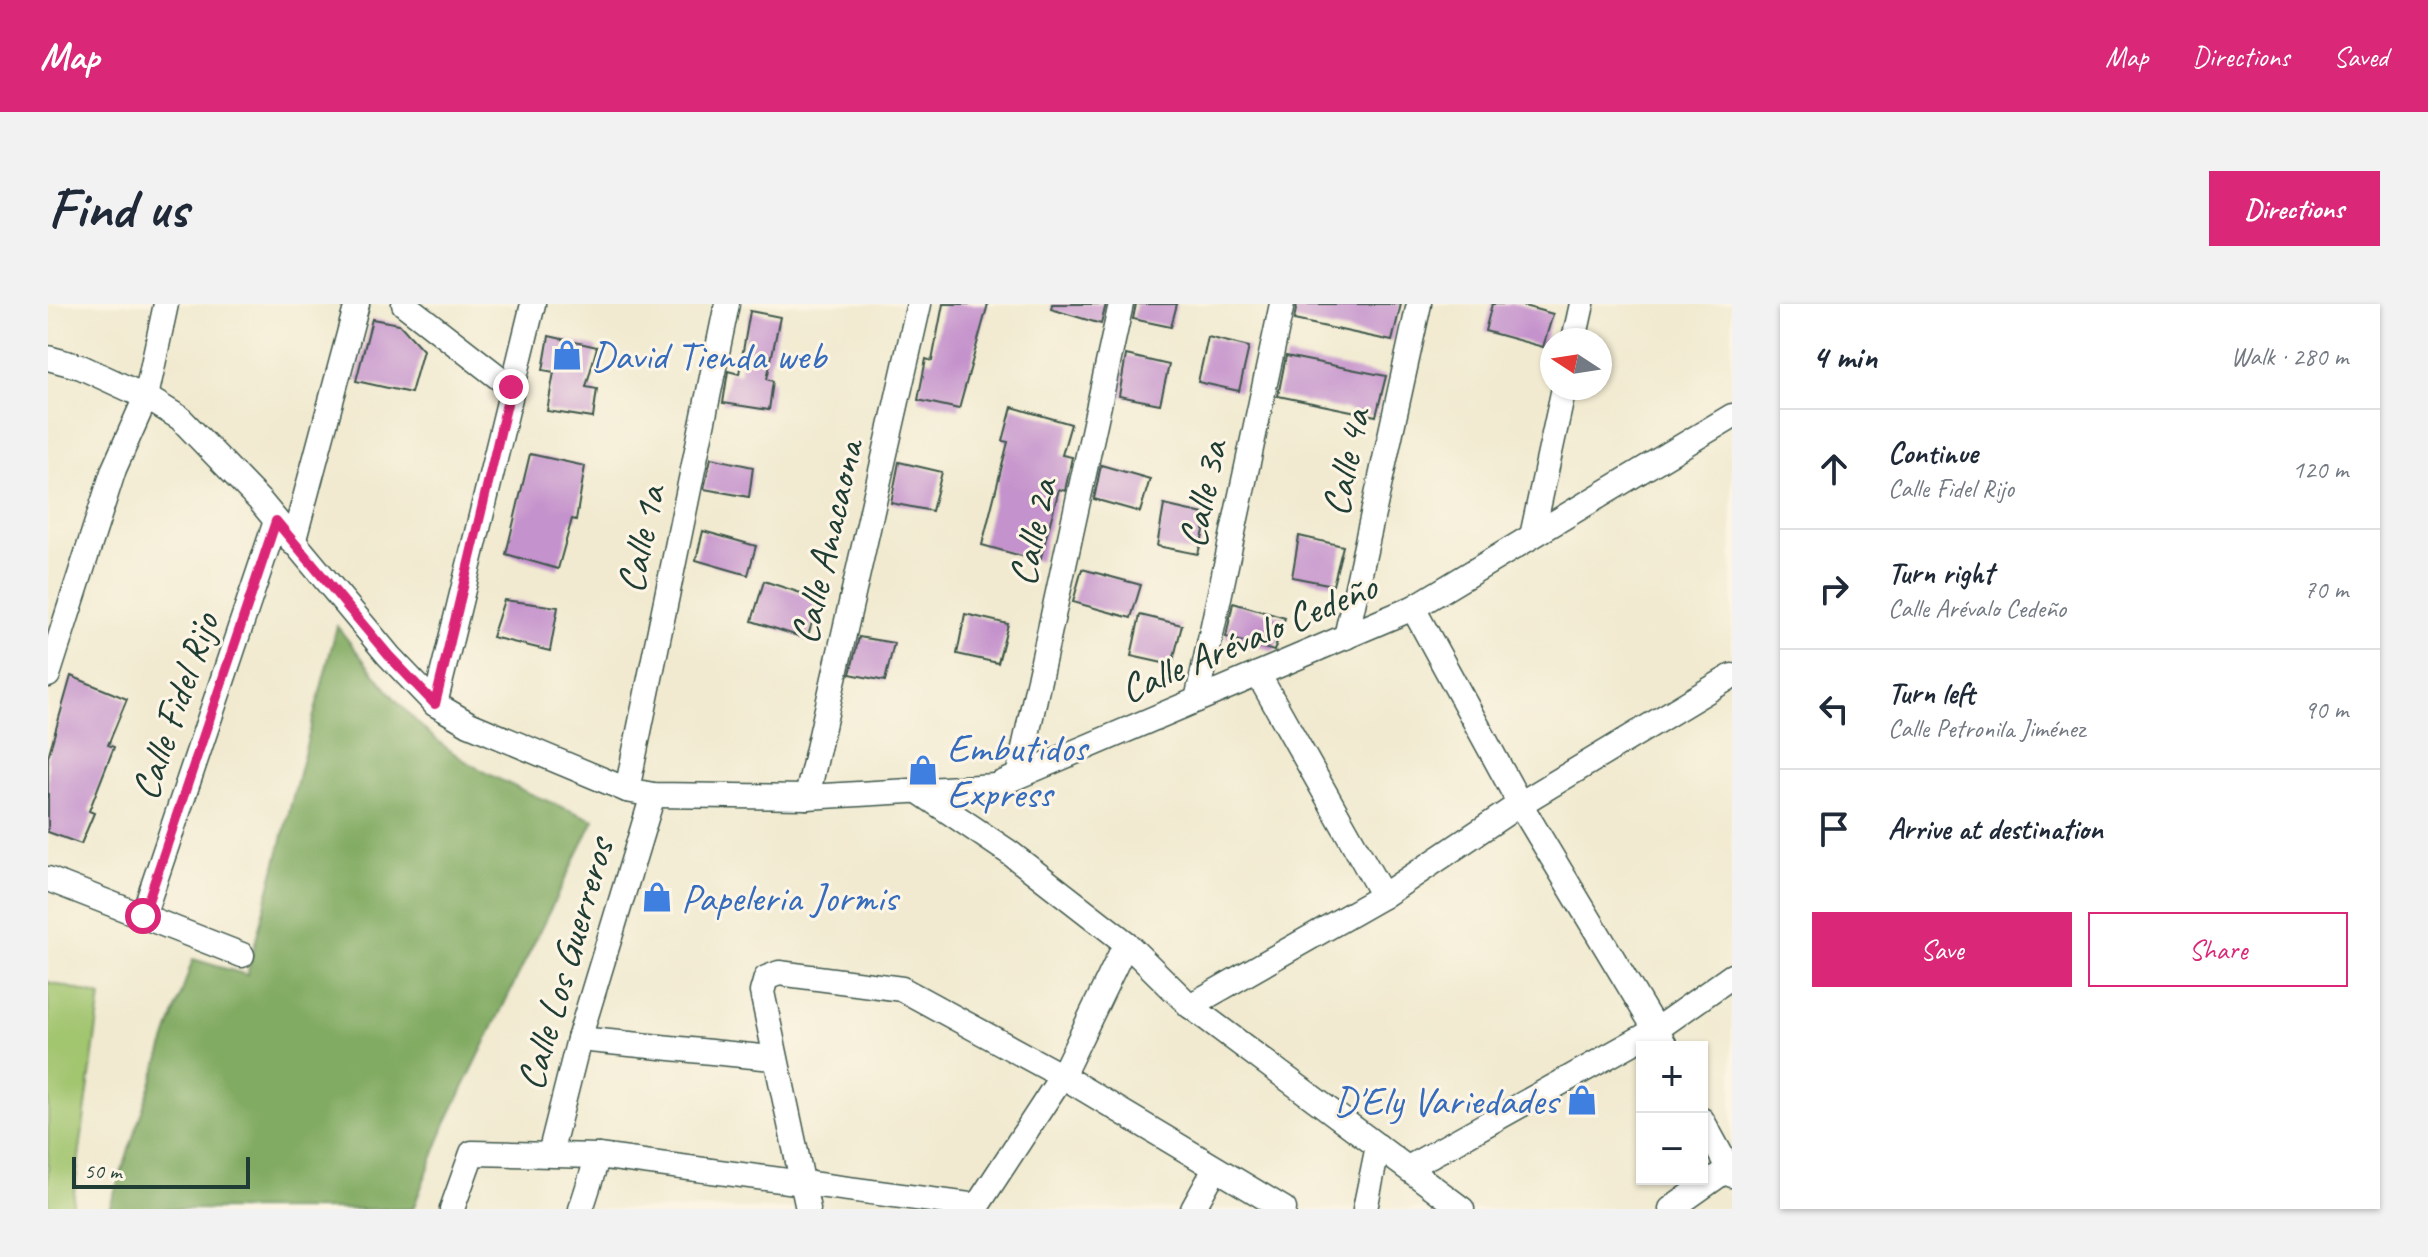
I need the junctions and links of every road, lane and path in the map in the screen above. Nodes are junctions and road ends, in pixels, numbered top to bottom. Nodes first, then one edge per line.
1 (166, 304) edge
2 (357, 304) edge
3 (404, 304) edge
4 (533, 304) edge
5 (727, 304) edge
6 (919, 304) edge
7 (1121, 304) edge
8 (1282, 304) edge
9 (1419, 304) edge
10 (1582, 304) edge
11 (1577, 328) edge
12 (48, 358) edge
13 (511, 387) junction
14 (146, 397) junction
15 (1561, 400) edge
16 (1732, 416) edge
17 (276, 521) junction
18 (1532, 536) junction
19 (293, 543) junction
20 (1413, 608) junction
21 (1346, 637) junction
22 (1258, 674) junction
23 (48, 675) edge
24 (1732, 676) edge
25 (1197, 700) junction
26 (435, 704) junction
27 (1018, 776) junction
28 (627, 790) junction
29 (918, 791) junction
30 (653, 795) junction
31 (807, 797) junction
32 (1520, 804) junction
33 (48, 879) edge
34 (1383, 896) junction
35 (143, 916) junction
36 (1126, 943) junction
37 (242, 955) dead end
38 (1732, 976) edge
39 (1190, 1006) junction
40 (1661, 1038) edge
41 (579, 1039) junction
42 (773, 1058) junction
43 (1062, 1076) junction
44 (1708, 1131) edge
45 (1378, 1146) junction
46 (550, 1154) junction
47 (598, 1156) junction
48 (1408, 1168) junction
49 (1215, 1169) junction
50 (1730, 1170) edge
51 (804, 1183) junction
52 (976, 1207) edge
53 (452, 1209) edge
54 (581, 1209) edge
55 (808, 1209) edge
56 (1193, 1209) edge
57 (1284, 1209) edge
58 (1365, 1209) edge
59 (1462, 1209) edge
60 (1671, 1209) edge

1 - 14 street
2 - 19 street
3 - 13 street
4 - 13 street
5 - 28 street, Calle 1a
6 - 31 street, Calle Anacaona
7 - 27 street, Calle 2a
8 - 25 street, Calle 3a
9 - 21 street, Calle 4a
10 - 11 street
12 - 14 street, Calle Arévalo Cedeño
13 - 26 street
14 - 17 street, Calle Arévalo Cedeño
14 - 23 street
15 - 18 street
16 - 18 street, Calle Arévalo Cedeño
17 - 19 street, Calle Arévalo Cedeño
17 - 35 street, Calle Fidel Rijo
18 - 20 street, Calle Arévalo Cedeño
19 - 26 street, Calle Arévalo Cedeño
20 - 21 street, Calle Arévalo Cedeño
20 - 32 street
21 - 22 street, Calle Arévalo Cedeño
22 - 25 street, Calle Arévalo Cedeño
22 - 34 street
24 - 32 street
25 - 27 street, Calle Arévalo Cedeño
26 - 28 street, Calle Arévalo Cedeño
27 - 29 street, Calle Arévalo Cedeño
28 - 30 street, Calle Arévalo Cedeño
29 - 31 street, Calle Arévalo Cedeño
29 - 36 street
30 - 31 street, Calle Arévalo Cedeño
30 - 41 street, Calle Los Guerreros
32 - 34 street
32 - 40 street
33 - 35 street
34 - 39 street
35 - 37 street
36 - 39 street
36 - 43 street
38 - 40 street
39 - 45 street
40 - 48 street
41 - 42 street
41 - 46 street, Calle Los Guerreros
42 - 43 street
42 - 51 street
43 - 49 street
43 - 52 street
44 - 50 street
45 - 48 street
45 - 58 street
46 - 47 street
46 - 53 street
47 - 51 street
47 - 54 street
48 - 59 street
49 - 56 street
49 - 57 street
50 - 60 street
51 - 52 street
51 - 55 street

